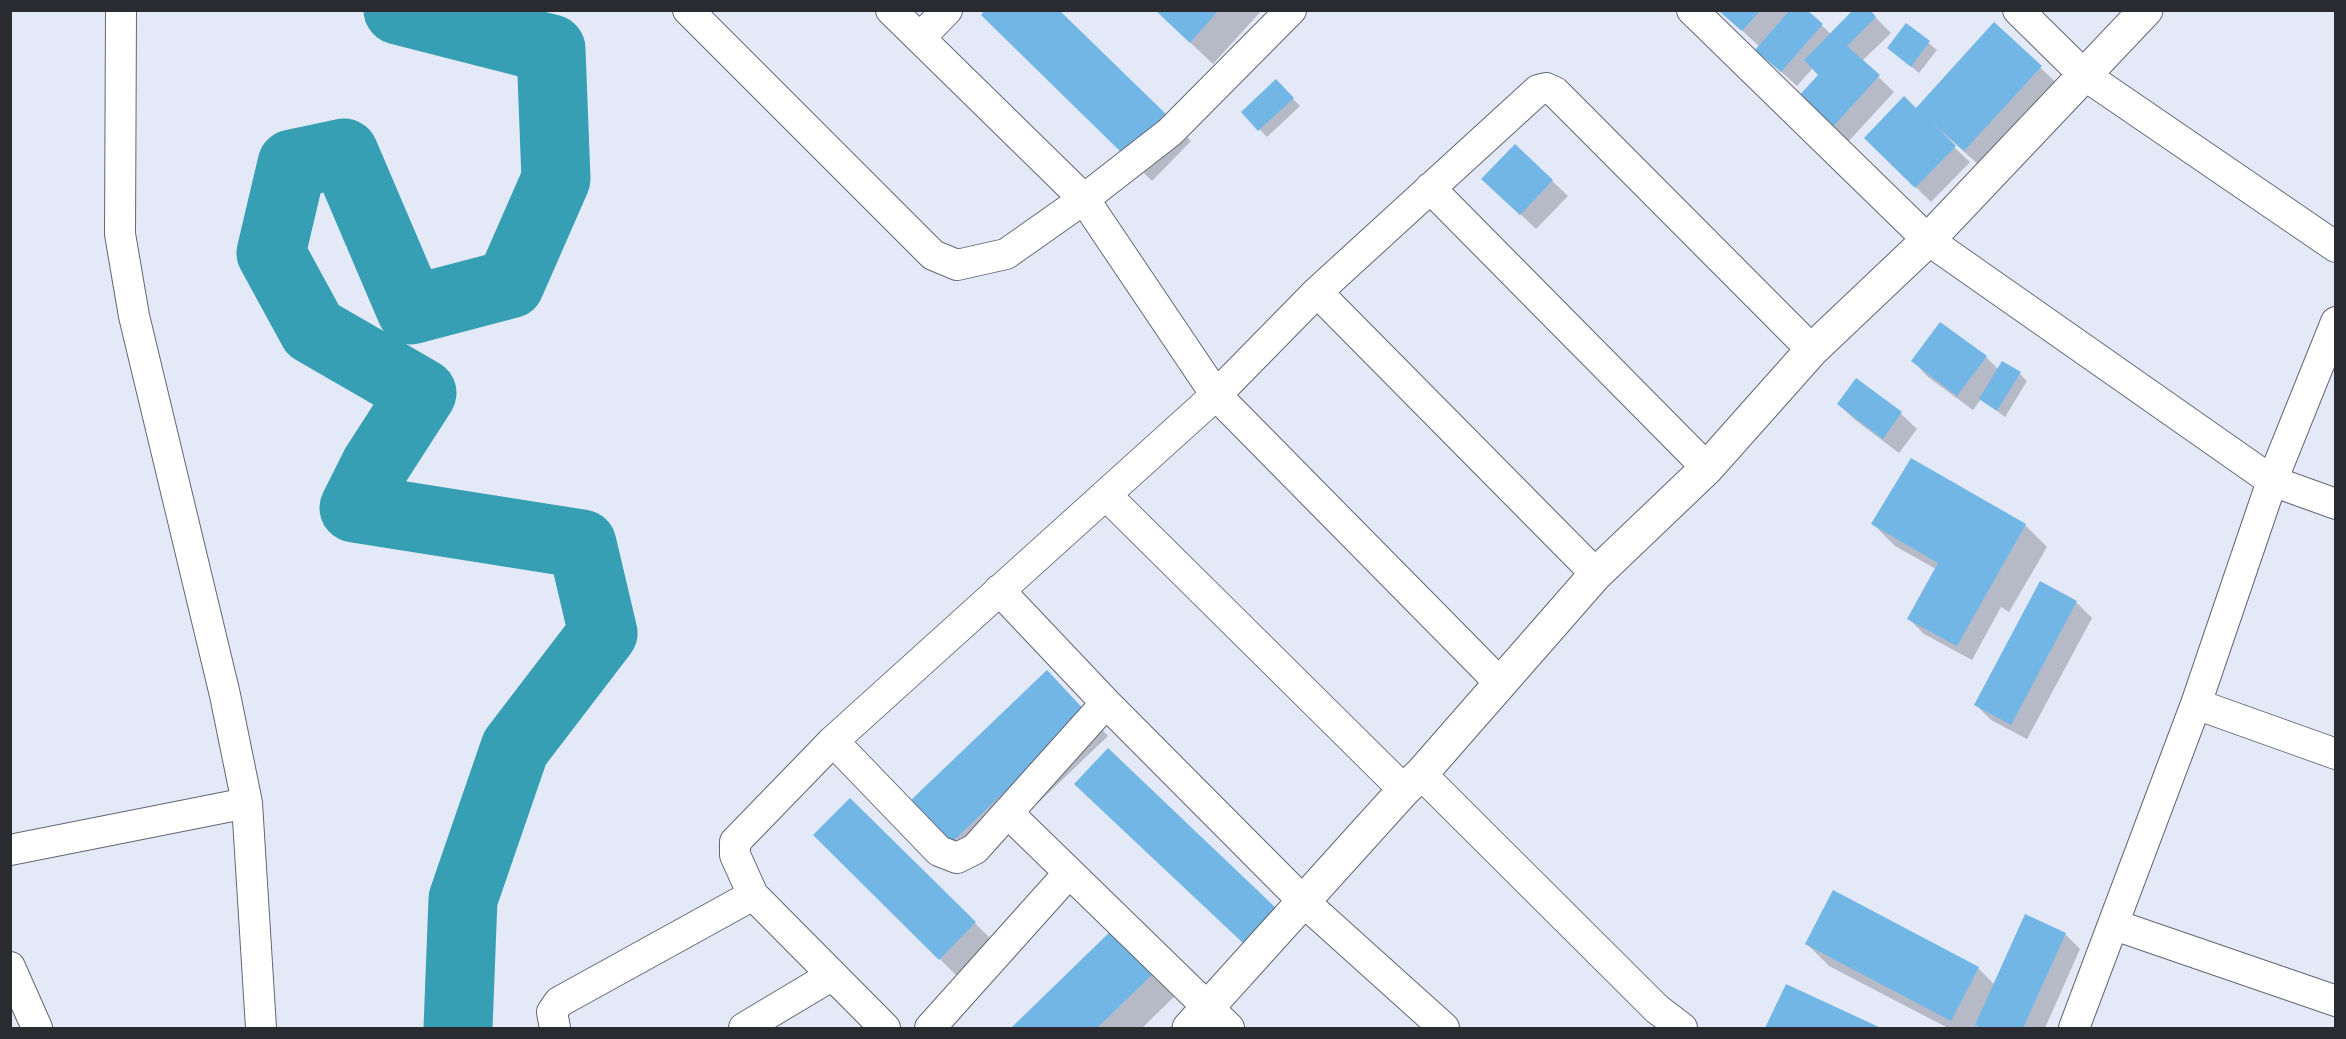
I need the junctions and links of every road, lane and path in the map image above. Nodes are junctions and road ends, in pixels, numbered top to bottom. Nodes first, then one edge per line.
1 (121, 10) edge
2 (891, 10) edge
3 (947, 10) edge
4 (1291, 10) edge
5 (1692, 10) edge
6 (2019, 10) edge
7 (2146, 10) edge
8 (704, 16) edge
9 (920, 38) junction
10 (2084, 74) junction
11 (1430, 188) junction
12 (1084, 199) junction
13 (1928, 240) junction
14 (2336, 247) edge
15 (1317, 292) junction
16 (2336, 322) edge
17 (1812, 350) junction
18 (1216, 395) junction
19 (1707, 468) junction
20 (2272, 481) junction
21 (1106, 495) junction
22 (2336, 504) edge
23 (1596, 574) junction
24 (999, 590) junction
25 (1500, 682) junction
26 (1106, 703) junction
27 (2196, 704) junction
28 (833, 741) junction
29 (2336, 754) edge
30 (1413, 782) junction
31 (247, 803) junction
32 (1008, 813) junction
33 (10, 850) edge
34 (1068, 874) junction
35 (753, 895) junction
36 (1303, 901) junction
37 (2115, 925) junction
38 (10, 967) edge
39 (831, 976) junction
40 (2336, 1001) edge
41 (1653, 1019) edge
42 (1209, 1022) edge
43 (37, 1029) edge
44 (261, 1029) edge
45 (555, 1029) edge
46 (744, 1029) edge
47 (885, 1029) edge
48 (930, 1029) edge
49 (1444, 1029) edge
50 (1682, 1029) edge
51 (2074, 1029) edge

1 - 31 street
2 - 9 street
3 - 9 street
4 - 12 street
5 - 13 street
6 - 10 street
7 - 10 main road
8 - 12 street
9 - 12 street
10 - 13 main road
10 - 14 street
11 - 15 street
11 - 17 street
11 - 19 street
12 - 18 street
13 - 17 main road
13 - 20 street
15 - 18 street
15 - 23 street
16 - 20 street
17 - 19 main road
18 - 21 street
18 - 25 street
19 - 23 main road
20 - 22 street
20 - 27 street
21 - 24 street
21 - 30 street
23 - 25 main road
24 - 26 street
24 - 28 street
25 - 30 main road
26 - 32 street
26 - 36 street
27 - 29 street
27 - 37 street
28 - 32 street
28 - 35 street
30 - 36 main road
30 - 41 street
31 - 33 street
31 - 44 street
32 - 34 street
34 - 42 street
34 - 48 street
35 - 39 street
35 - 45 street
36 - 42 main road
36 - 49 street
37 - 40 street
37 - 51 street
38 - 43 street
39 - 46 street
39 - 47 street
41 - 50 street

